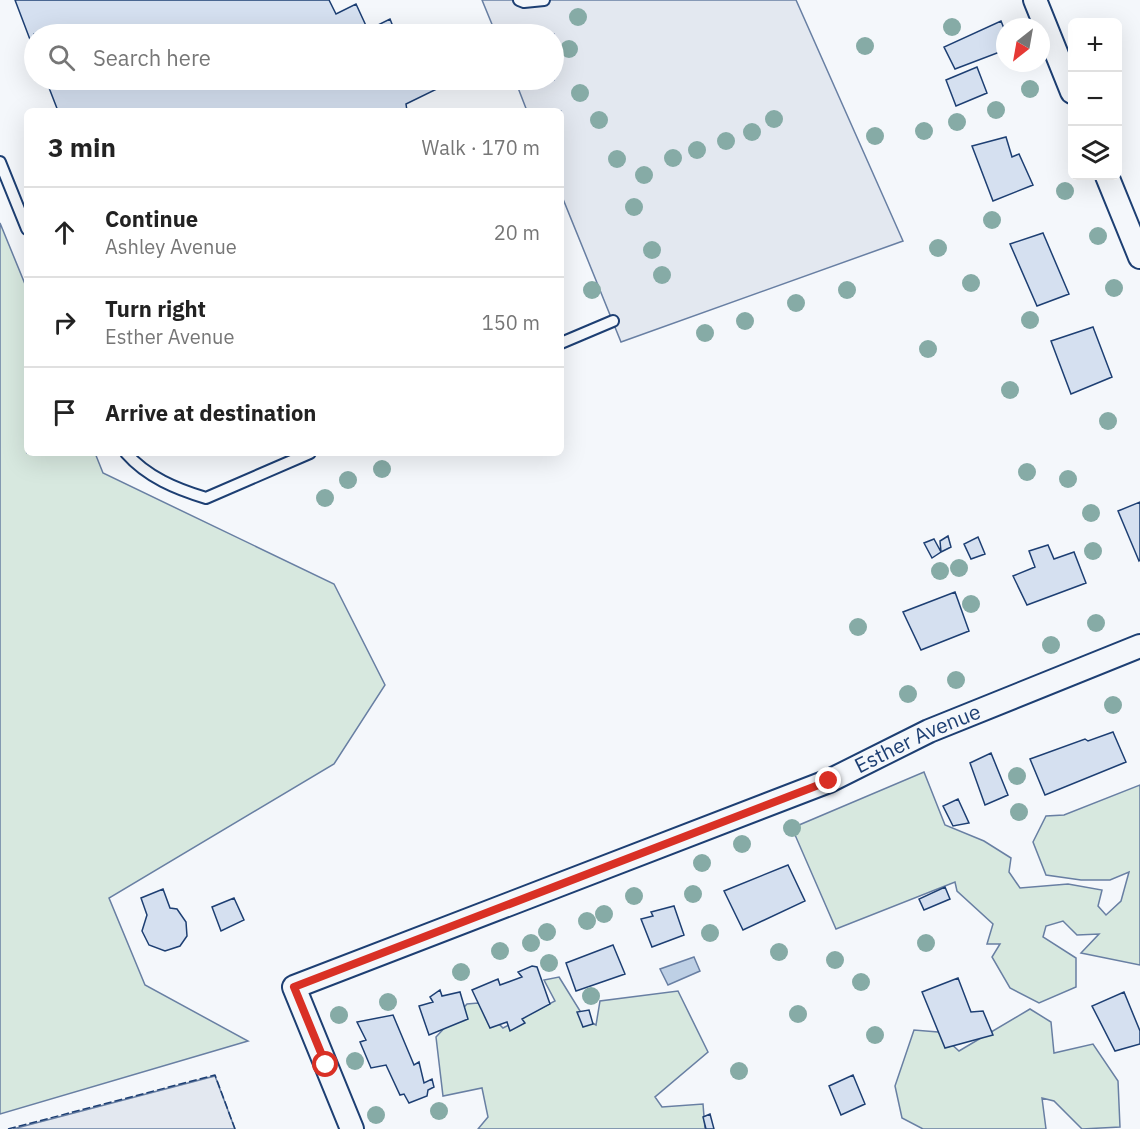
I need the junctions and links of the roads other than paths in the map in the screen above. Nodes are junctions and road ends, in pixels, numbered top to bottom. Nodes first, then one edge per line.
1 (519, 0) edge
2 (544, 0) edge
3 (1035, 0) edge
4 (1068, 82) edge
5 (0, 162) edge
6 (1109, 180) edge
7 (24, 222) edge
8 (1140, 257) edge
9 (612, 321) dead end
10 (564, 343) edge
11 (128, 456) edge
12 (303, 456) edge
13 (1140, 646) edge
14 (352, 1129) edge

1 - 2 lane
3 - 4 street
5 - 7 lane
6 - 8 street
9 - 10 lane
11 - 12 lane
13 - 14 street, Esther Avenue

